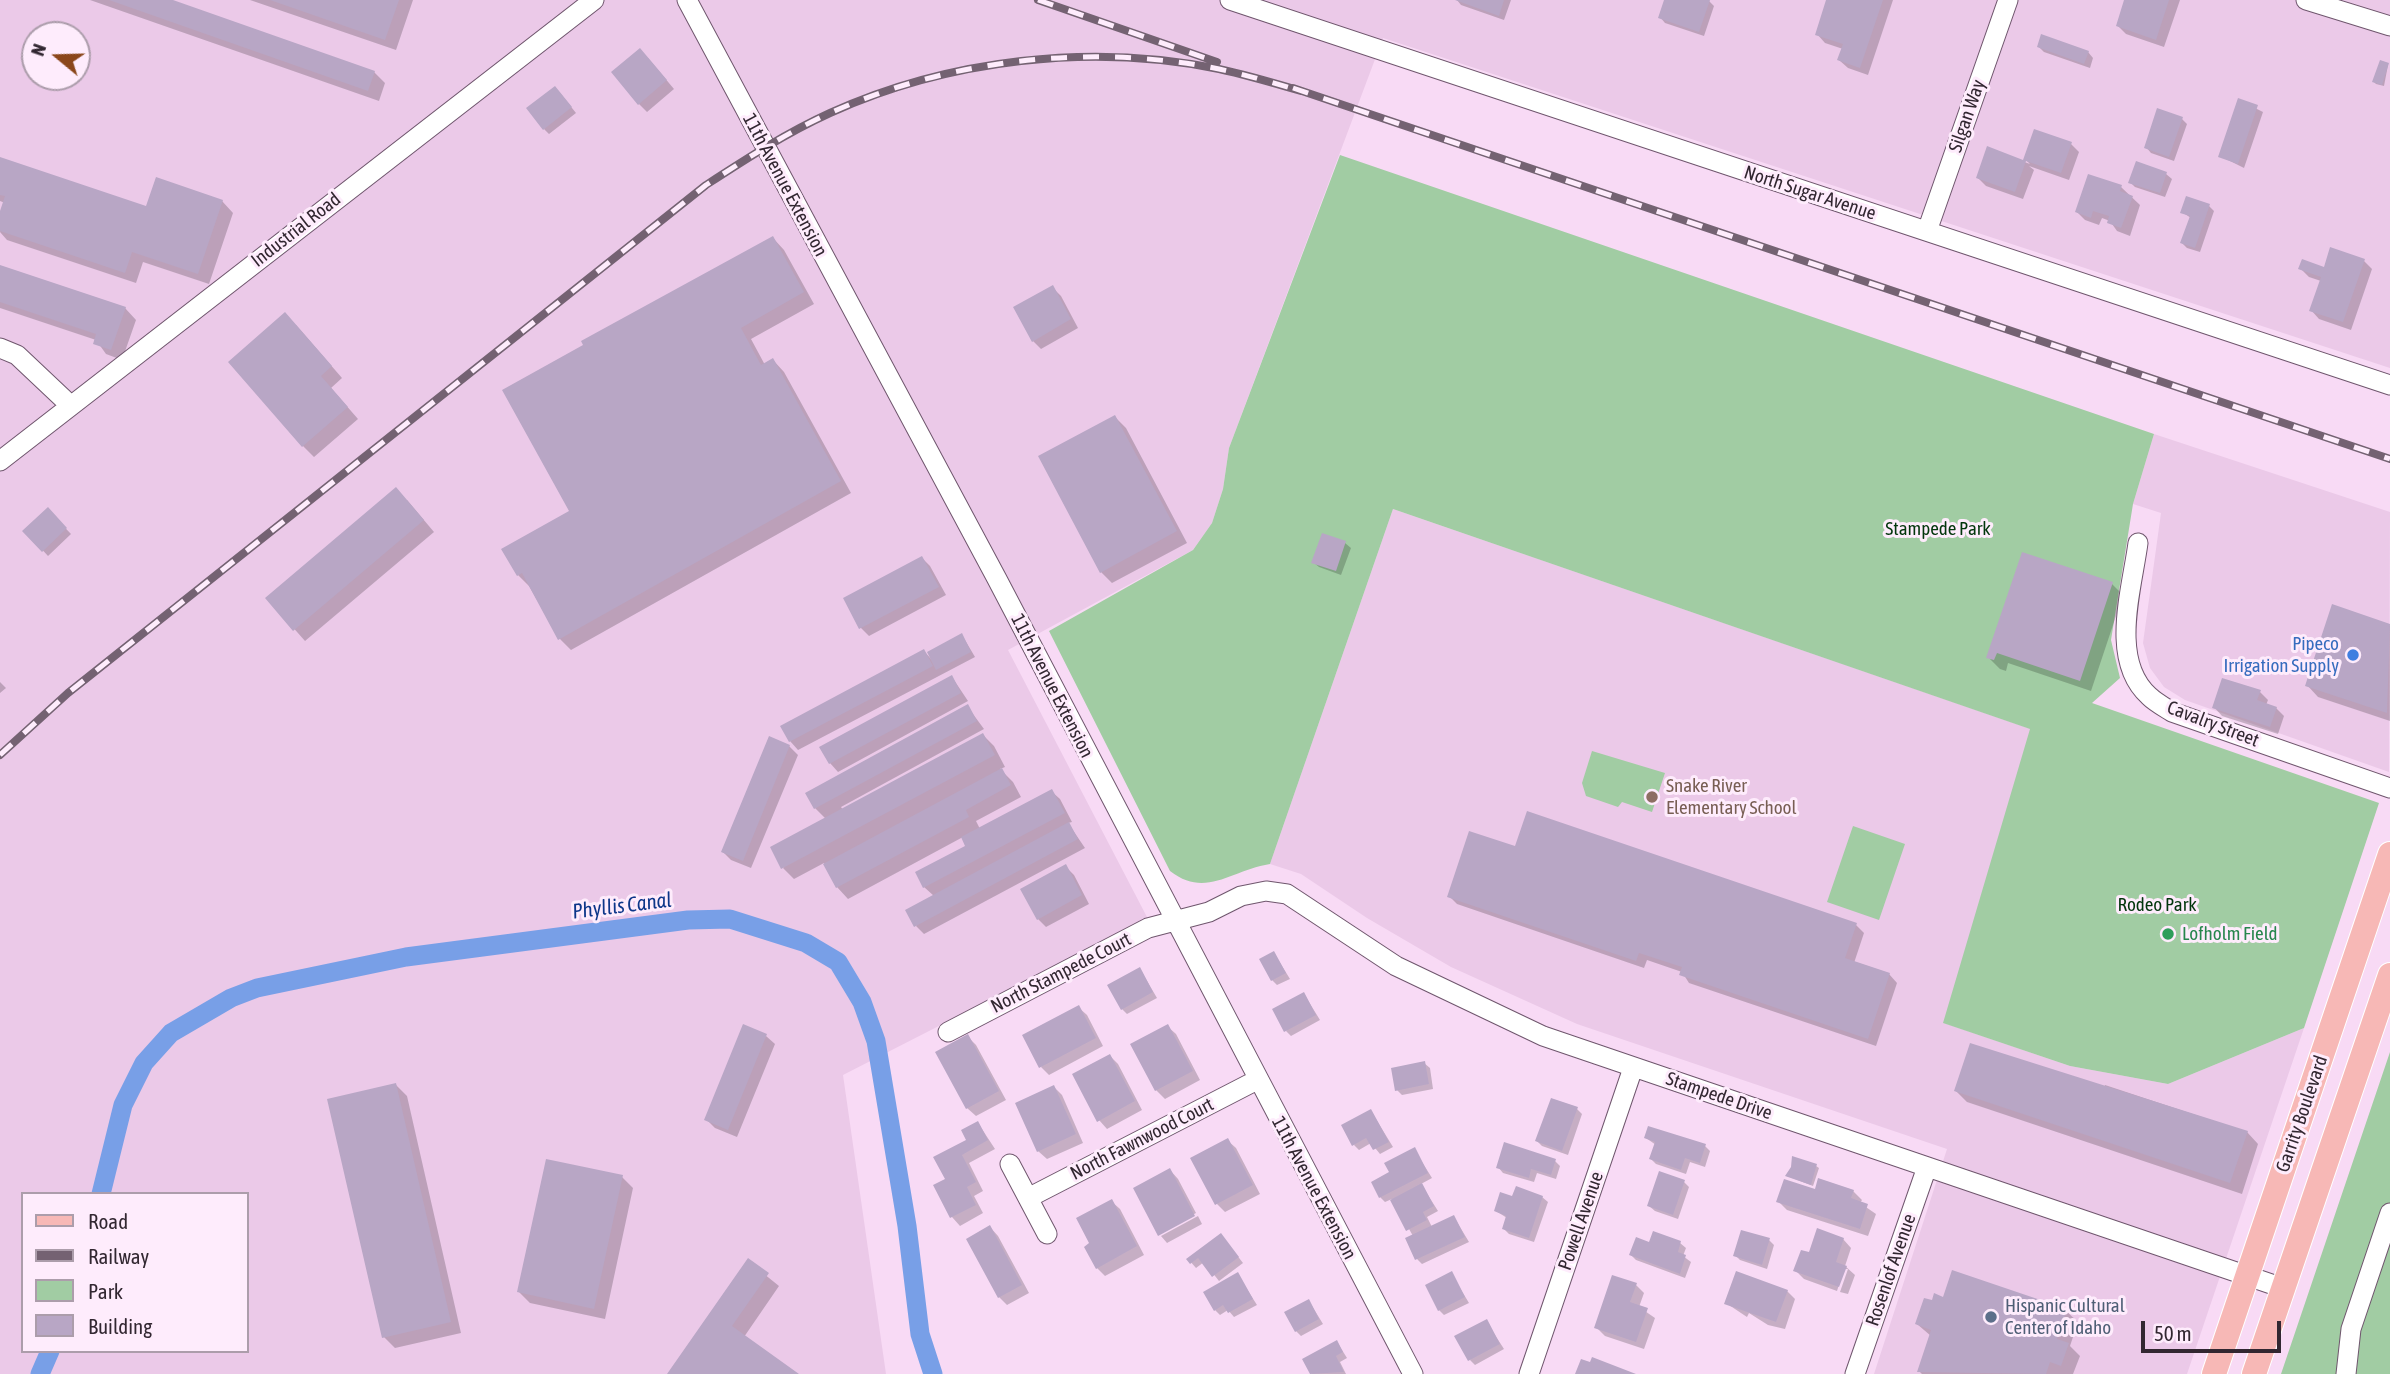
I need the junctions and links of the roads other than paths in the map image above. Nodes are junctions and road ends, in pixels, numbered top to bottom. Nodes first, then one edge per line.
1 (594, 0) edge
2 (687, 0) edge
3 (1230, 0) edge
4 (2008, 0) edge
5 (2306, 0) edge
6 (2390, 26) edge
7 (1927, 231) junction
8 (0, 348) edge
9 (2390, 386) edge
10 (70, 405) junction
11 (0, 461) edge
12 (2138, 543) dead end
13 (2390, 789) edge
14 (2390, 854) edge
15 (1176, 921) junction
16 (2390, 975) edge
17 (948, 1032) dead end
18 (1633, 1068) junction
19 (1257, 1080) junction
20 (1010, 1164) dead end
21 (1927, 1167) junction
22 (1028, 1198) junction
23 (2390, 1213) edge
24 (1047, 1234) dead end
25 (2247, 1276) junction
26 (2283, 1288) junction
27 (1413, 1374) edge
28 (1529, 1374) edge
29 (1855, 1374) edge
30 (2214, 1374) edge
31 (2254, 1374) edge
32 (2346, 1374) edge

1 - 10 street, Industrial Road
2 - 15 street, 11th Avenue Extension
3 - 7 street, North Sugar Avenue
4 - 7 street, Silgan Way
5 - 6 street
7 - 9 street, North Sugar Avenue
8 - 10 street
10 - 11 street, Industrial Road
12 - 13 street, Cavalry Street
14 - 25 main road, Garrity Boulevard
15 - 17 street, North Stampede Court
15 - 18 street, Stampede Drive
15 - 19 street, 11th Avenue Extension
16 - 26 main road, Garrity Boulevard
18 - 21 street, Stampede Drive
18 - 28 street, Powell Avenue
19 - 22 street, North Fawnwood Court
19 - 27 street, 11th Avenue Extension
20 - 22 street
21 - 25 street, Stampede Drive
21 - 29 street, Rosenlof Avenue
22 - 24 street
23 - 32 street
25 - 26 street, Stampede Drive
25 - 30 main road, Garrity Boulevard
26 - 31 main road, Garrity Boulevard

